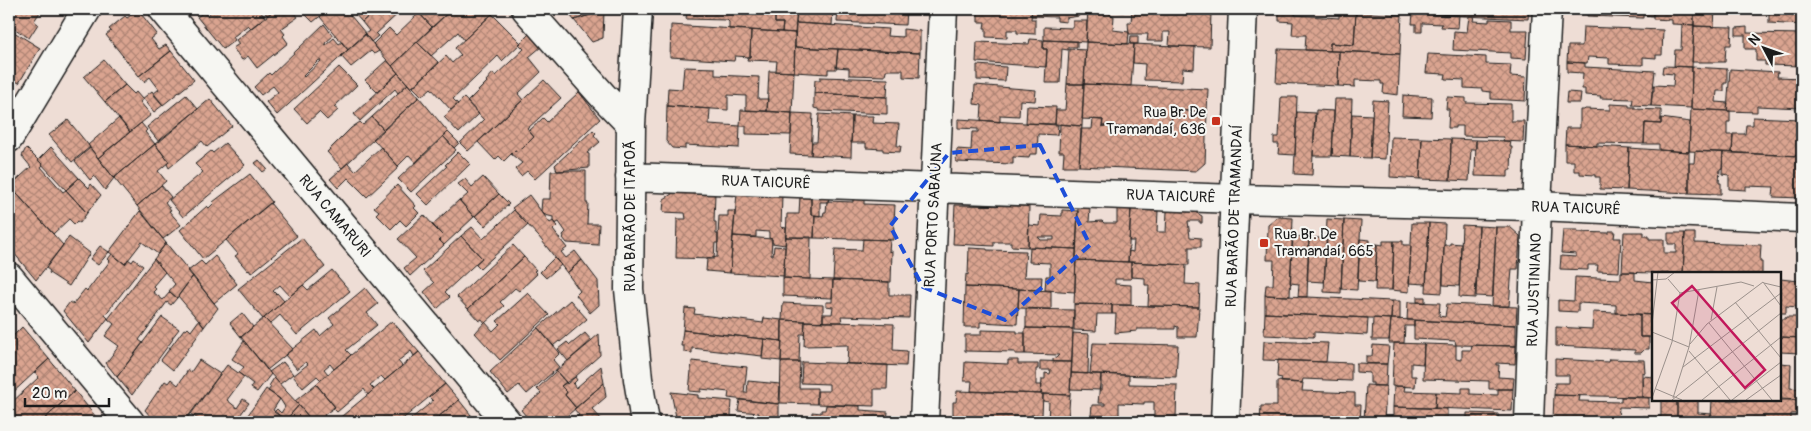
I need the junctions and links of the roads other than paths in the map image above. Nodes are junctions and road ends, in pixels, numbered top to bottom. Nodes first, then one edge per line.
1 (87, 9) edge
2 (163, 9) edge
3 (526, 9) edge
4 (638, 9) edge
5 (942, 9) edge
6 (1243, 9) edge
7 (1548, 9) edge
8 (631, 125) junction
9 (9, 138) edge
10 (630, 177) junction
11 (934, 188) junction
12 (1235, 199) junction
13 (1537, 206) junction
14 (1802, 218) edge
15 (9, 277) edge
16 (130, 422) edge
17 (507, 422) edge
18 (645, 422) edge
19 (924, 422) edge
20 (1225, 422) edge
21 (1529, 422) edge

1 - 9 street
2 - 17 street, RUA CAMARURI
3 - 8 street
4 - 8 street, RUA BARÃO DE ITAPOÃ
5 - 11 street, RUA PORTO SABAÚNA
6 - 12 street, RUA BARÃO DE TRAMANDAÍ
7 - 13 street, RUA JUSTINIANO
8 - 10 street, RUA BARÃO DE ITAPOÃ
10 - 11 street, RUA TAICURÊ
10 - 18 street, RUA BARÃO DE ITAPOÃ
11 - 12 street, RUA TAICURÊ
11 - 19 street, RUA PORTO SABAÚNA
12 - 13 street, RUA TAICURÊ
12 - 20 street, RUA BARÃO DE TRAMANDAÍ
13 - 14 street, RUA TAICURÊ
13 - 21 street, RUA JUSTINIANO
15 - 16 street

